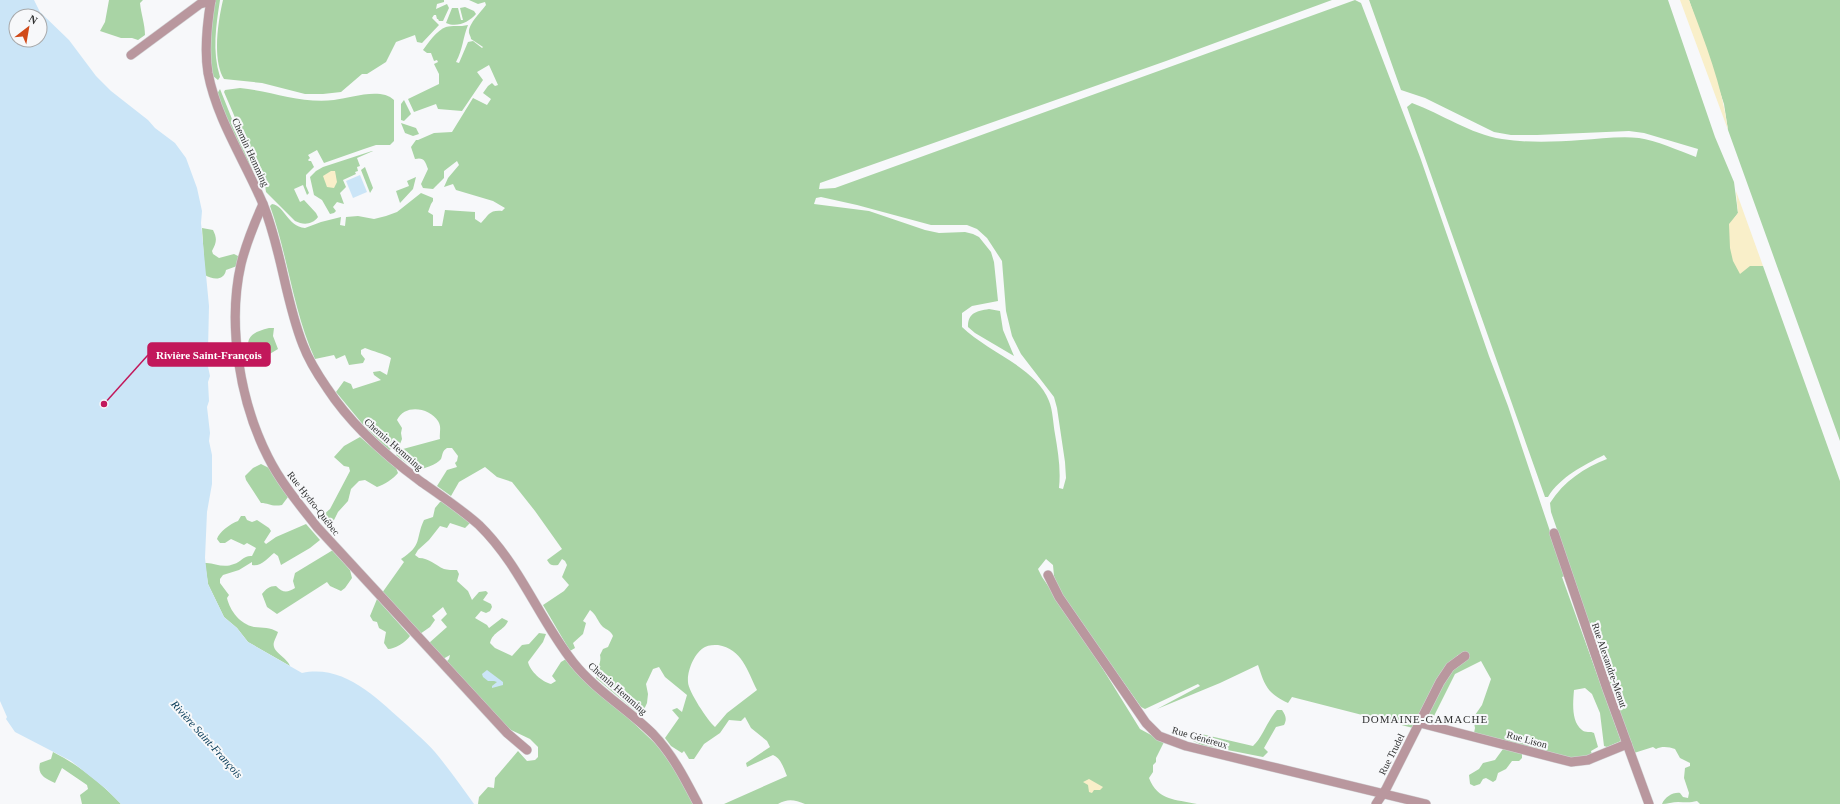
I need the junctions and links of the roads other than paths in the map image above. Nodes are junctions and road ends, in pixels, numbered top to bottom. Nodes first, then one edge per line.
1 (211, 0) edge
2 (131, 55) dead end
3 (263, 204) junction
4 (270, 221) junction
5 (255, 222) junction
6 (1554, 533) dead end
7 (1048, 576) dead end
8 (1465, 656) dead end
9 (1420, 723) junction
10 (1627, 744) junction
11 (527, 750) dead end
12 (1383, 793) junction
13 (698, 804) edge
14 (1376, 804) edge
15 (1426, 804) edge
16 (1649, 804) edge

1 - 2 street
1 - 3 street, Chemin Hemming
3 - 4 street, Chemin Hemming
3 - 5 street, Rue Hydro-Québec
4 - 5 street
4 - 13 street, Chemin Hemming
5 - 11 street, Rue Hydro-Québec
6 - 10 street, Rue Alexandre-Menut
7 - 12 street, Rue Généreux
8 - 9 street, Rue Trudel
9 - 10 street, Rue Lison
9 - 12 street, Rue Trudel
10 - 16 street, Rue Alexandre-Menut
12 - 14 street, Rue Trudel
12 - 15 street, Rue Généreux

